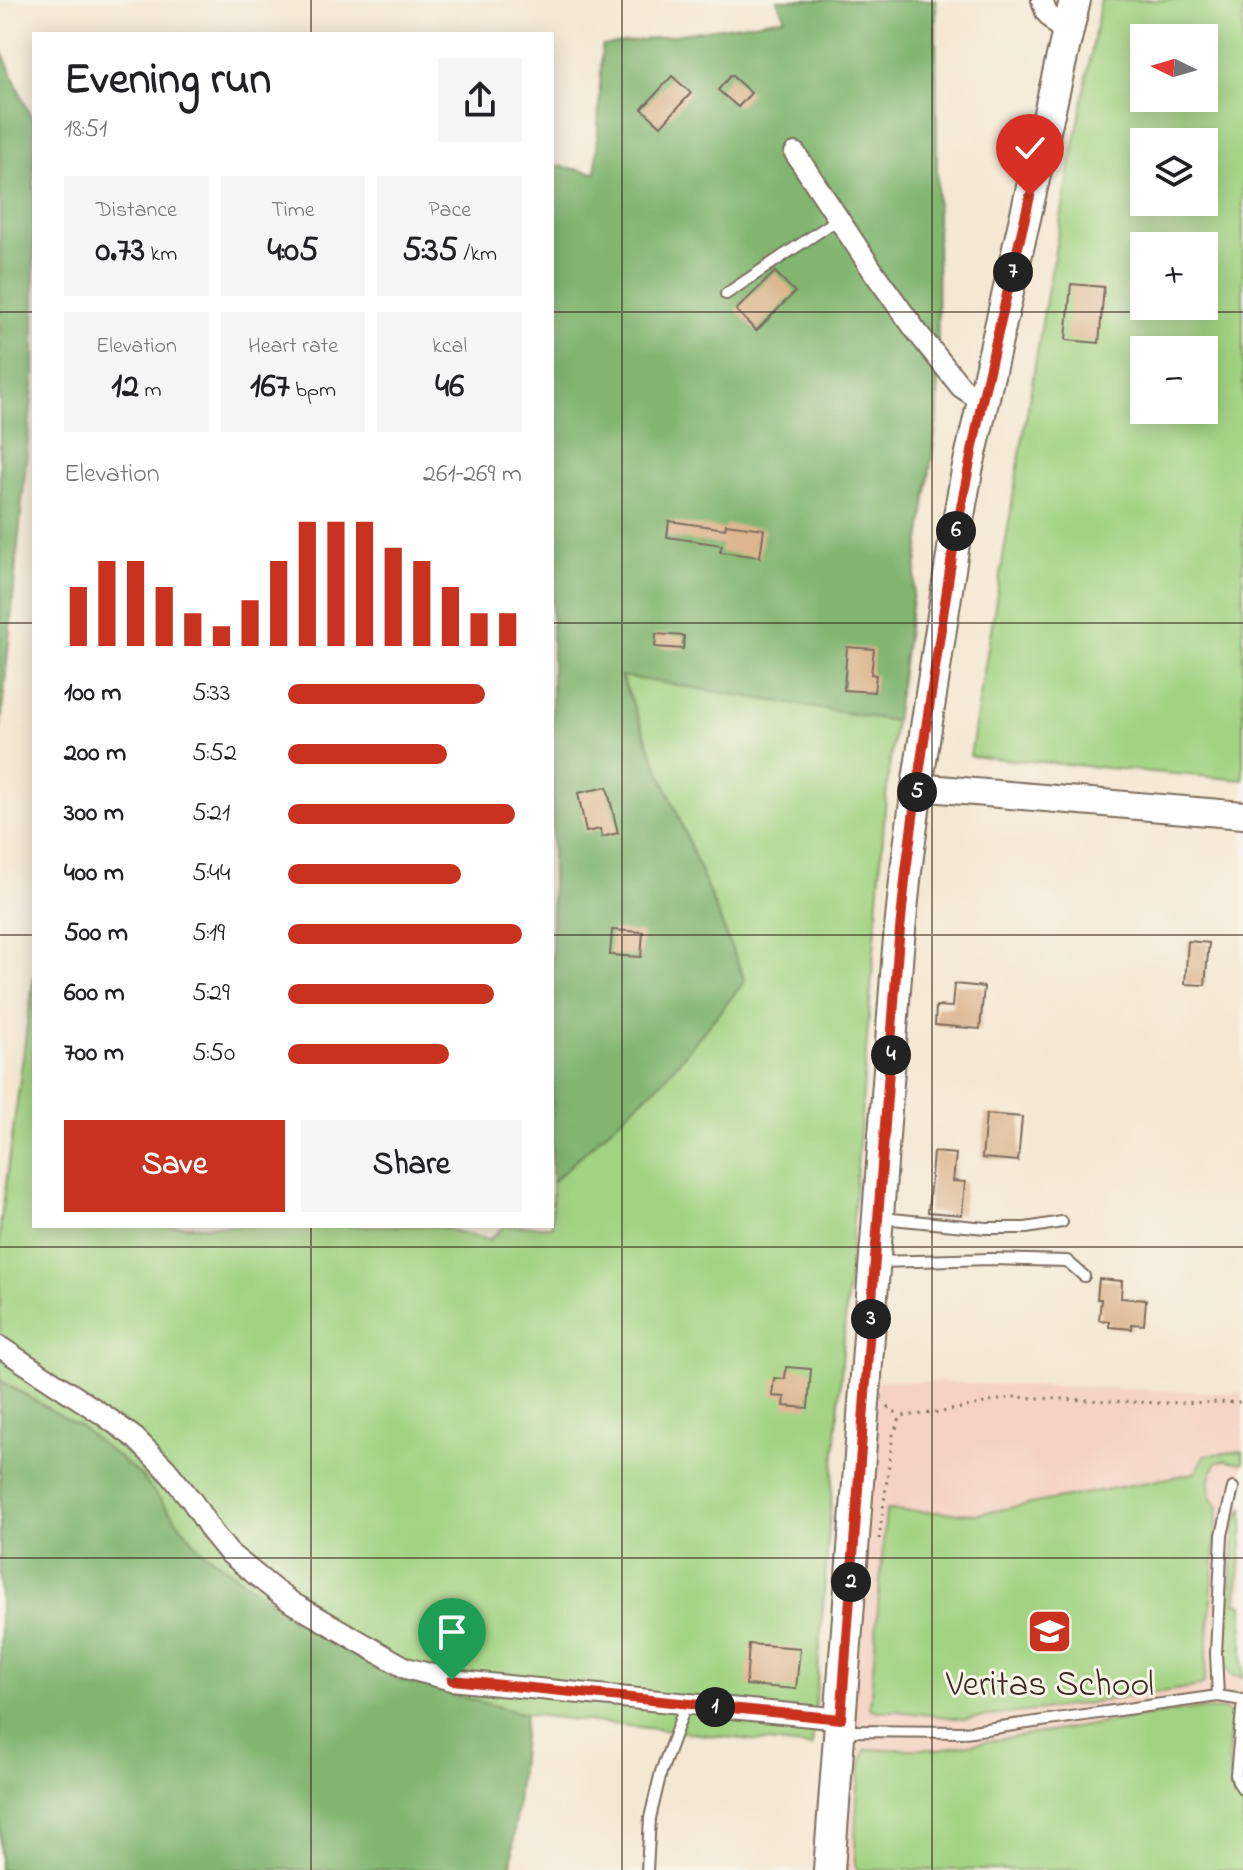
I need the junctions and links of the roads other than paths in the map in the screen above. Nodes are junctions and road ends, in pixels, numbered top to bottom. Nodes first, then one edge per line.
1 (1042, 0) edge
2 (1075, 0) edge
3 (1067, 37) junction
4 (795, 153) dead end
5 (838, 219) junction
6 (726, 294) dead end
7 (982, 401) junction
8 (917, 787) junction
9 (1243, 815) edge
10 (879, 1218) junction
11 (1062, 1222) dead end
12 (875, 1262) junction
13 (1084, 1276) dead end
14 (0, 1347) edge
15 (1233, 1488) dead end
16 (1218, 1696) junction
17 (1243, 1700) edge
18 (686, 1704) junction
19 (841, 1725) junction
20 (1243, 1789) edge
21 (647, 1870) edge
22 (829, 1870) edge

1 - 3 street
2 - 3 main road
3 - 7 main road
4 - 5 street
5 - 6 lane
5 - 7 street
7 - 8 main road
8 - 9 street
8 - 10 main road
10 - 11 lane
10 - 12 main road
12 - 13 lane
12 - 19 main road
14 - 18 street
15 - 16 lane
16 - 17 lane
16 - 19 lane
17 - 20 lane
18 - 19 street
18 - 21 lane
19 - 22 main road

